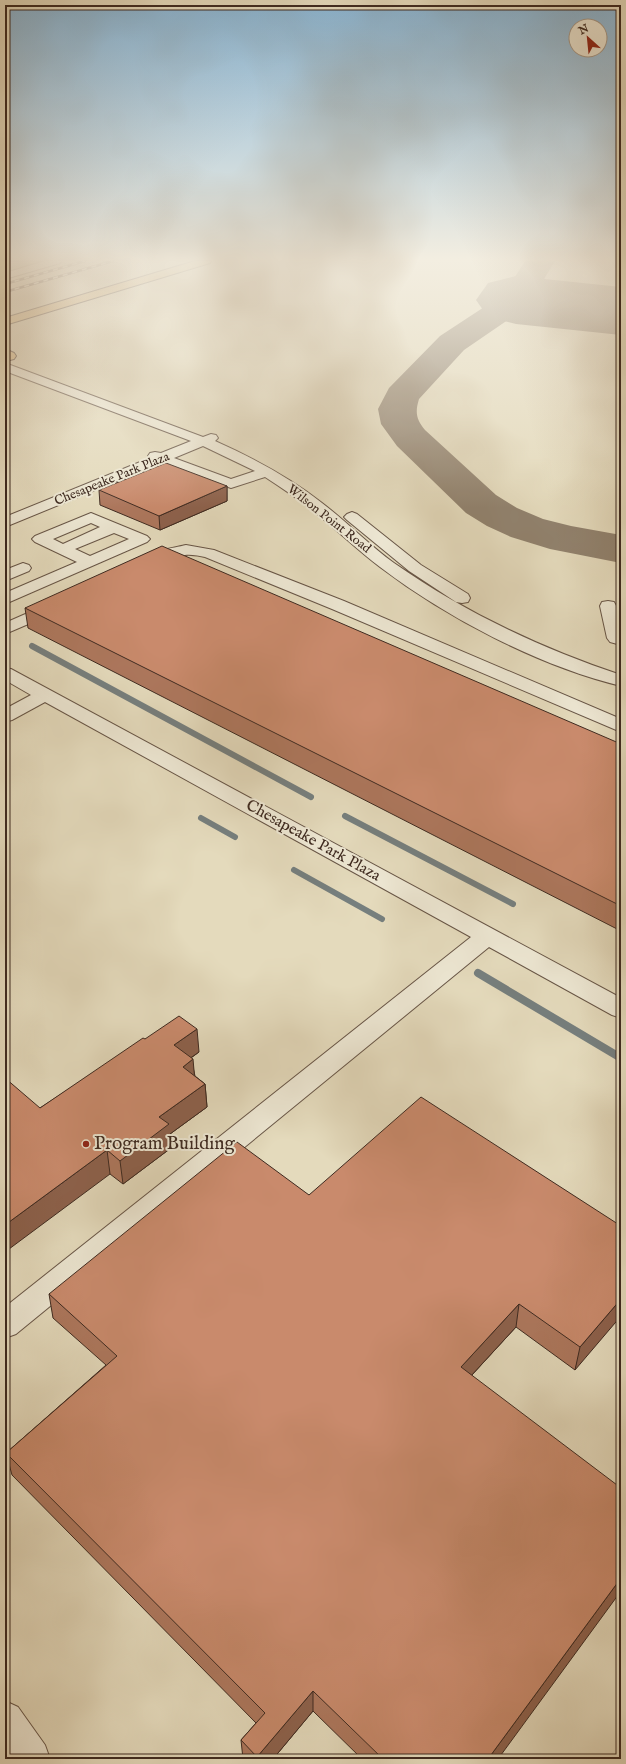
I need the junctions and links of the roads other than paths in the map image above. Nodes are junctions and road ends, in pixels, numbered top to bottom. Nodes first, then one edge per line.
1 (6, 358) edge
2 (46, 369) dead end
3 (204, 435) junction
4 (147, 453) junction
5 (162, 459) junction
6 (267, 472) junction
7 (5, 510) edge
8 (5, 522) edge
9 (114, 527) junction
10 (63, 549) junction
11 (90, 562) junction
12 (23, 568) dead end
13 (134, 568) edge
14 (5, 576) edge
15 (69, 598) edge
16 (5, 599) edge
17 (608, 606) dead end
18 (5, 629) edge
19 (621, 640) edge
20 (621, 668) edge
21 (5, 673) edge
22 (621, 682) edge
23 (45, 695) junction
24 (5, 716) edge
25 (621, 726) edge
26 (487, 936) junction
27 (619, 1004) edge
28 (5, 1324) edge
29 (5, 1720) edge
30 (31, 1759) edge

1 - 2 street, Wilson Point Road
1 - 3 street, Wilson Point Road
3 - 4 street, Chesapeake Park Plaza
3 - 5 street, Chesapeake Park Plaza
3 - 6 street, Wilson Point Road
3 - 20 street, Wilson Point Road
4 - 5 street
4 - 7 street, Chesapeake Park Plaza
5 - 6 street
5 - 8 street, Chesapeake Park Plaza
6 - 22 street, Wilson Point Road
9 - 10 street
9 - 10 street
9 - 11 street
10 - 11 street
11 - 16 street
12 - 14 street
13 - 25 street
15 - 18 street
17 - 19 street
21 - 23 street, Chesapeake Park Plaza
23 - 24 street
23 - 26 street, Chesapeake Park Plaza
26 - 27 street, Chesapeake Park Plaza
26 - 28 street
29 - 30 street

